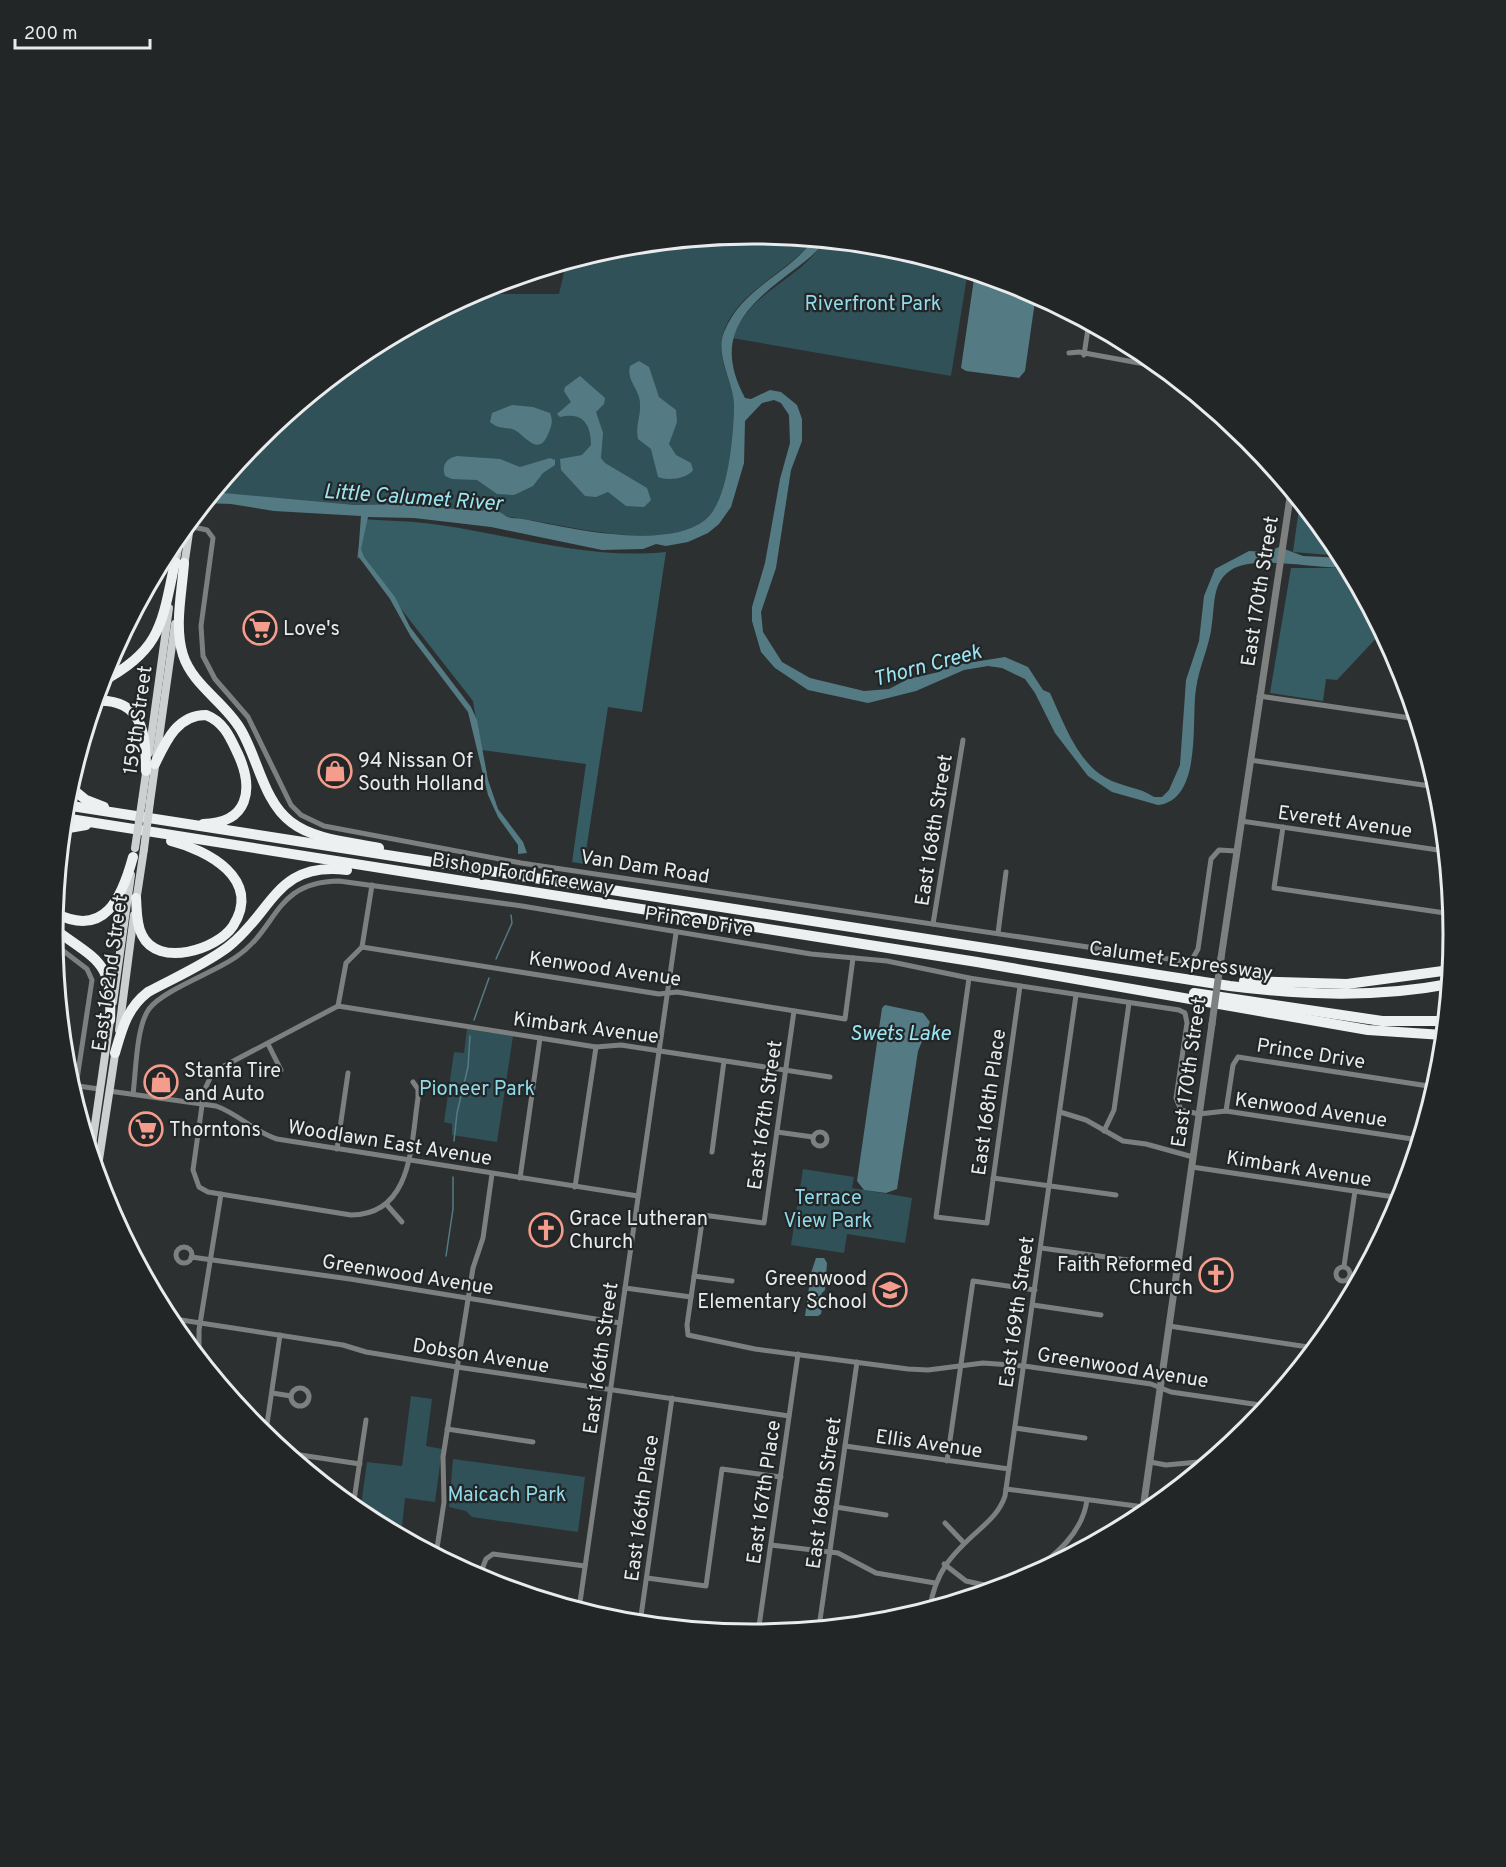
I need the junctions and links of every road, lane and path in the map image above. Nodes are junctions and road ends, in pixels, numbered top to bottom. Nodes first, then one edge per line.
1 (1088, 331) edge
2 (1069, 353) dead end
3 (1084, 355) junction
4 (1142, 364) edge
5 (1289, 500) edge
6 (196, 526) edge
7 (185, 542) edge
8 (181, 547) edge
9 (180, 563) junction
10 (114, 675) edge
11 (1259, 696) junction
12 (104, 701) edge
13 (1408, 718) edge
14 (963, 741) dead end
15 (1250, 760) junction
16 (151, 767) junction
17 (1427, 786) edge
18 (78, 792) edge
19 (75, 807) edge
20 (127, 816) junction
21 (73, 820) edge
22 (1240, 821) junction
23 (95, 824) junction
24 (177, 824) junction
25 (71, 828) edge
26 (1283, 828) junction
27 (155, 832) junction
28 (1438, 850) edge
29 (138, 851) junction
30 (1236, 851) junction
31 (487, 872) junction
32 (1006, 872) dead end
33 (460, 881) junction
34 (372, 885) junction
35 (136, 898) junction
36 (1443, 913) edge
37 (63, 916) edge
38 (933, 924) junction
39 (676, 933) junction
40 (998, 933) junction
41 (63, 935) edge
42 (911, 937) junction
43 (362, 947) junction
44 (63, 951) edge
45 (853, 958) junction
46 (978, 962) junction
47 (1442, 971) edge
48 (969, 978) junction
49 (1441, 985) edge
50 (1020, 986) junction
51 (668, 993) junction
52 (1076, 995) junction
53 (1129, 1003) junction
54 (338, 1006) junction
55 (794, 1011) junction
56 (110, 1020) junction
57 (1437, 1021) edge
58 (1435, 1034) edge
59 (540, 1038) junction
60 (268, 1044) junction
61 (596, 1047) junction
62 (659, 1050) junction
63 (115, 1053) junction
64 (724, 1061) junction
65 (76, 1068) edge
66 (281, 1070) dead end
67 (786, 1070) junction
68 (348, 1073) dead end
69 (830, 1077) dead end
70 (413, 1082) dead end
71 (81, 1086) edge
72 (1426, 1086) edge
73 (99, 1089) junction
74 (109, 1091) junction
75 (133, 1094) junction
76 (202, 1104) junction
77 (1060, 1112) junction
78 (1226, 1112) junction
79 (1199, 1114) junction
80 (1104, 1131) junction
81 (777, 1132) junction
82 (93, 1133) edge
83 (813, 1137) dead end
84 (1411, 1139) edge
85 (336, 1149) junction
86 (712, 1152) dead end
87 (100, 1154) edge
88 (1193, 1157) junction
89 (408, 1160) junction
90 (1192, 1167) junction
91 (492, 1174) junction
92 (520, 1178) junction
93 (993, 1178) junction
94 (1049, 1185) junction
95 (575, 1187) junction
96 (1354, 1191) junction
97 (221, 1194) junction
98 (1116, 1195) dead end
99 (1391, 1196) edge
100 (638, 1197) junction
101 (387, 1205) junction
102 (402, 1222) dead end
103 (1041, 1248) junction
104 (191, 1257) dead end
105 (211, 1260) junction
106 (1344, 1266) dead end
107 (1178, 1267) junction
108 (694, 1276) junction
109 (732, 1281) dead end
110 (625, 1288) junction
111 (1035, 1290) junction
112 (691, 1298) junction
113 (468, 1299) junction
114 (1033, 1305) junction
115 (1101, 1315) dead end
116 (181, 1320) edge
117 (201, 1323) junction
118 (620, 1323) junction
119 (1169, 1326) junction
120 (280, 1335) junction
121 (200, 1346) edge
122 (1305, 1347) edge
123 (798, 1354) junction
124 (856, 1362) junction
125 (961, 1366) junction
126 (1024, 1366) junction
127 (457, 1367) junction
128 (1160, 1388) junction
129 (611, 1389) junction
130 (272, 1393) junction
131 (291, 1395) dead end
132 (672, 1398) junction
133 (1257, 1404) edge
134 (789, 1416) junction
135 (366, 1419) dead end
136 (267, 1423) edge
137 (1015, 1428) junction
138 (447, 1429) junction
139 (1085, 1438) dead end
140 (533, 1442) dead end
141 (845, 1446) junction
142 (302, 1455) edge
143 (947, 1461) junction
144 (1150, 1462) junction
145 (1196, 1462) edge
146 (360, 1464) junction
147 (1009, 1469) junction
148 (781, 1477) junction
149 (1006, 1489) junction
150 (355, 1496) edge
151 (1086, 1500) junction
152 (1145, 1501) edge
153 (1137, 1506) edge
154 (836, 1507) junction
155 (886, 1515) dead end
156 (945, 1523) dead end
157 (964, 1543) junction
158 (771, 1545) junction
159 (437, 1546) edge
160 (830, 1551) junction
161 (1054, 1554) edge
162 (944, 1564) junction
163 (585, 1566) junction
164 (481, 1567) edge
165 (647, 1578) junction
166 (935, 1582) junction
167 (982, 1584) edge
168 (932, 1600) edge
169 (580, 1601) edge
170 (641, 1614) edge
171 (820, 1620) edge
172 (760, 1624) edge

1 - 3 street
2 - 3 street
3 - 4 street
5 - 11 street, East 170th Street
6 - 38 street, Van Dam Road
7 - 9 main road
8 - 9 main road
9 - 10 highway
9 - 16 main road, 159th Street
9 - 31 highway
11 - 13 street
11 - 15 street, East 170th Street
12 - 16 highway
14 - 38 street, East 168th Street
15 - 17 street
15 - 22 street, East 170th Street
16 - 24 highway
16 - 29 main road, 159th Street, bridge
18 - 20 highway
19 - 20 highway, Bishop Ford Freeway
20 - 24 highway, Bishop Ford Freeway
21 - 23 highway, Bishop Ford Freeway
22 - 26 street, Everett Avenue
22 - 30 street, East 170th Street
23 - 25 highway
23 - 27 highway, Bishop Ford Freeway
24 - 31 highway, Bishop Ford Freeway
26 - 28 street, Everett Avenue
26 - 36 street
27 - 33 highway, Bishop Ford Freeway
27 - 35 highway
29 - 35 main road, East 162nd Street
29 - 37 highway
29 - 56 main road, East 162nd Street
30 - 40 street, Van Dam Road
30 - 79 street, East 170th Street, bridge
31 - 42 highway, Bishop Ford Freeway
32 - 40 street
33 - 46 highway, Bishop Ford Freeway
33 - 63 highway
34 - 39 street, Prince Drive
34 - 43 street
34 - 75 street, Prince Drive
35 - 63 main road, East 162nd Street
38 - 40 street, Van Dam Road
39 - 45 street, Prince Drive
39 - 51 street, East 166th Street
41 - 56 highway
42 - 47 highway
42 - 49 highway, Calumet Expressway
43 - 51 street, Kenwood Avenue
43 - 54 street
44 - 65 street
45 - 48 street, Prince Drive
45 - 55 street, Kenwood Avenue
46 - 57 highway
46 - 58 highway
48 - 50 street, Prince Drive
48 - 93 street, East 168th Place
50 - 52 street, Prince Drive
50 - 93 street, East 168th Place
51 - 55 street, Kenwood Avenue
51 - 62 street, East 166th Street
52 - 53 street, Prince Drive
52 - 77 street, East 169th Street
53 - 79 street, Prince Drive
53 - 80 street
54 - 59 street, Kimbark Avenue
54 - 60 street
55 - 67 street, East 167th Street
56 - 73 main road, East 162nd Street
59 - 61 street, Kimbark Avenue
59 - 92 street
60 - 66 street
60 - 76 street
61 - 62 street, Kimbark Avenue
61 - 95 street
62 - 64 street, Kimbark Avenue
62 - 100 street, East 166th Street
63 - 74 main road, East 162nd Street
64 - 67 street, Kimbark Avenue
64 - 86 street
67 - 69 street, Kimbark Avenue
67 - 81 street, East 167th Street
68 - 85 street
70 - 89 street
71 - 73 street
72 - 78 street, Prince Drive
73 - 74 main road
73 - 82 main road, East 162nd Street
74 - 75 street, Woodlawn East Avenue
74 - 87 main road, East 162nd Street
75 - 76 street, Woodlawn East Avenue
76 - 85 street, Woodlawn East Avenue
76 - 97 street
77 - 80 street
77 - 94 street, East 169th Street
78 - 79 street, Kenwood Avenue
78 - 84 street, Kenwood Avenue
79 - 88 street, East 170th Street
80 - 88 street
81 - 83 street
81 - 108 street, East 167th Street
85 - 89 street, Woodlawn East Avenue
88 - 90 street, East 170th Street
89 - 91 street, Woodlawn East Avenue
89 - 101 street
90 - 96 street, Kimbark Avenue
90 - 107 street, East 170th Street
91 - 92 street, Woodlawn East Avenue
91 - 113 street
92 - 95 street, Woodlawn East Avenue
93 - 94 street
94 - 98 street
94 - 103 street, East 169th Street
95 - 100 street, Woodlawn East Avenue
96 - 99 street, Kimbark Avenue
96 - 106 street
97 - 101 street
97 - 105 street
100 - 110 street, East 166th Street
101 - 102 street
103 - 107 street
103 - 111 street, East 169th Street
104 - 105 street, Greenwood Avenue
105 - 113 street, Greenwood Avenue
105 - 117 street
107 - 119 street, East 170th Street
108 - 109 street
108 - 112 street
110 - 112 street
110 - 118 street, East 166th Street
111 - 114 street, East 169th Street
111 - 125 street
112 - 123 street, Greenwood Avenue
113 - 118 street, Greenwood Avenue
113 - 127 street
114 - 115 street
114 - 126 street, East 169th Street
116 - 117 street, Dobson Avenue
117 - 120 street, Dobson Avenue
117 - 121 street
118 - 129 street, East 166th Street
119 - 122 street
119 - 128 street, East 170th Street
120 - 127 street, Dobson Avenue
120 - 130 street
123 - 124 street, Greenwood Avenue
123 - 134 street, East 167th Place
124 - 125 street, Greenwood Avenue
124 - 141 street, East 168th Street
125 - 126 street, Greenwood Avenue
125 - 143 street
126 - 128 street, Greenwood Avenue
126 - 137 street, East 169th Street
127 - 129 street, Dobson Avenue
127 - 138 street
128 - 133 street, Greenwood Avenue
128 - 144 street, East 170th Street
129 - 132 street, Dobson Avenue
129 - 163 street, East 166th Street
130 - 131 street
130 - 136 street
132 - 134 street, Dobson Avenue
132 - 165 street, East 166th Place
134 - 148 street, East 167th Place
135 - 146 street
137 - 139 street
137 - 147 street, East 169th Street
138 - 140 street
138 - 159 street
141 - 143 street, Ellis Avenue
141 - 154 street, East 168th Street
142 - 146 street
143 - 147 street, Ellis Avenue
144 - 145 street
144 - 152 street, East 170th Street
146 - 150 street
147 - 149 street, East 169th Street
148 - 158 street, East 167th Place
148 - 165 street
149 - 151 street
149 - 157 street, East 169th Street
151 - 153 street
151 - 161 street
154 - 155 street
154 - 160 street, East 168th Street
156 - 157 street
157 - 162 street, East 169th Street
158 - 160 street
158 - 172 street, East 167th Place
160 - 166 street
160 - 171 street, East 168th Street
162 - 166 street, East 169th Street
162 - 167 street
163 - 164 street
163 - 169 street, East 166th Street
165 - 170 street, East 166th Place
166 - 168 street, East 169th Street

